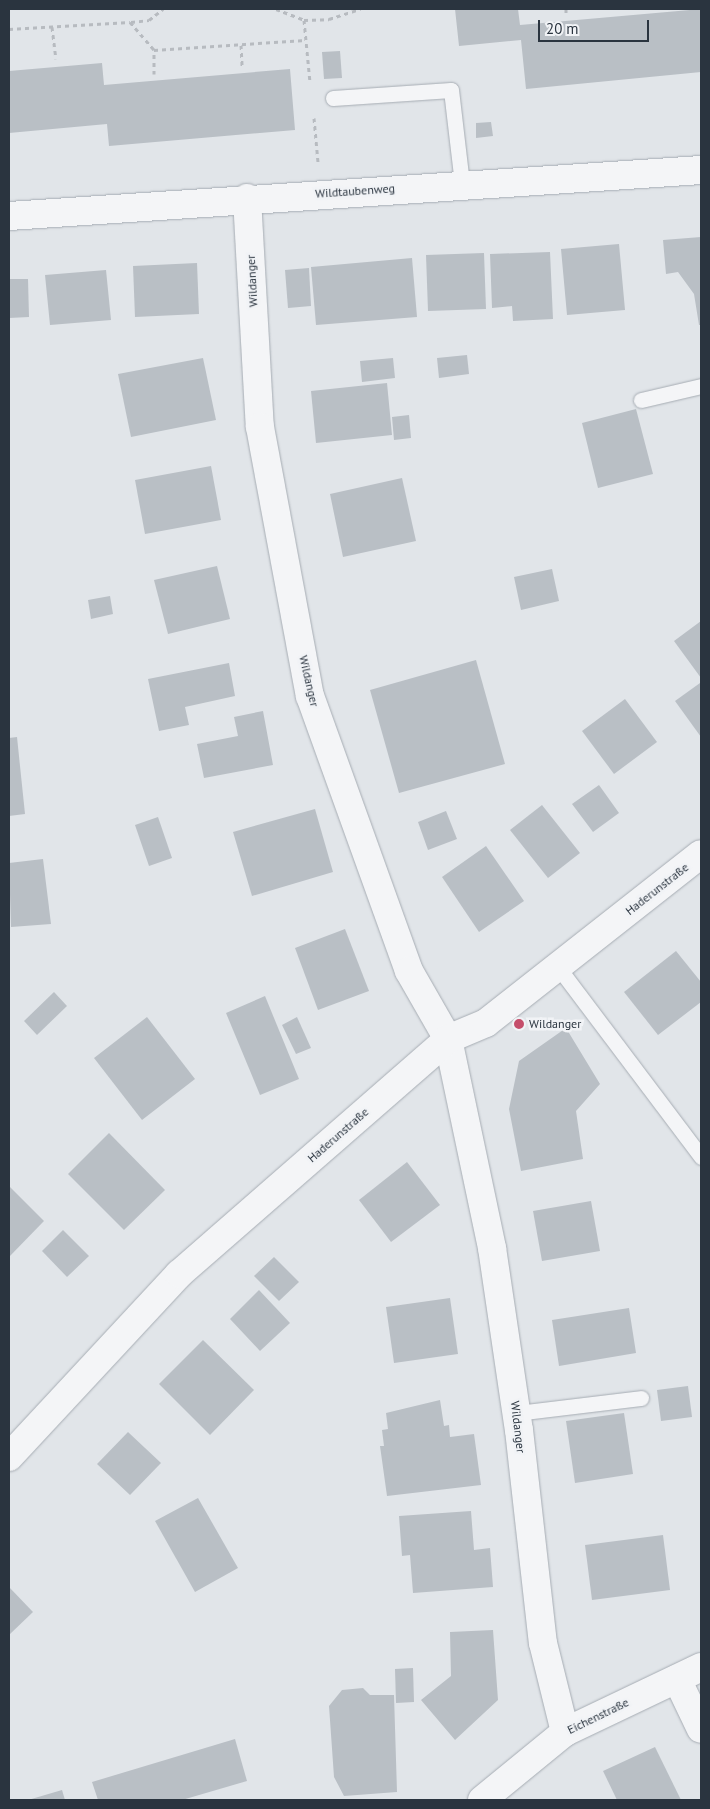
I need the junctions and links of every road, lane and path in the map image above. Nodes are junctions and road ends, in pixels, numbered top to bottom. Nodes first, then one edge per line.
1 (163, 9) edge
2 (276, 9) edge
3 (360, 9) edge
4 (566, 9) edge
5 (566, 16) dead end
6 (130, 22) junction
7 (52, 27) junction
8 (9, 29) edge
9 (306, 40) dead end
10 (241, 45) junction
11 (154, 50) junction
12 (56, 59) dead end
13 (242, 66) dead end
14 (154, 74) dead end
15 (333, 98) dead end
16 (701, 170) edge
17 (462, 184) junction
18 (247, 198) junction
19 (9, 216) edge
20 (701, 386) edge
21 (641, 400) dead end
22 (701, 854) edge
23 (558, 967) junction
24 (448, 1039) junction
25 (701, 1156) edge
26 (641, 1398) dead end
27 (517, 1413) junction
28 (9, 1457) edge
29 (689, 1673) edge
30 (701, 1729) edge
31 (565, 1732) junction
32 (482, 1800) edge

1 - 6 path
2 - 3 path
4 - 5 path
6 - 7 path
6 - 11 path
7 - 8 path
7 - 12 path
9 - 10 path
10 - 11 path
10 - 13 path
11 - 14 path
15 - 17 lane
16 - 17 street, Wildtaubenweg
17 - 18 street, Wildtaubenweg
18 - 19 street, Wildtaubenweg
18 - 24 street, Wildanger
20 - 21 lane
22 - 23 street, Haderunstraße
23 - 24 street, Haderunstraße
23 - 25 lane
24 - 27 street, Wildanger
24 - 28 street, Haderunstraße
26 - 27 lane
27 - 31 street, Wildanger
29 - 30 street
29 - 31 street, Eichenstraße
31 - 32 street, Eichenstraße

